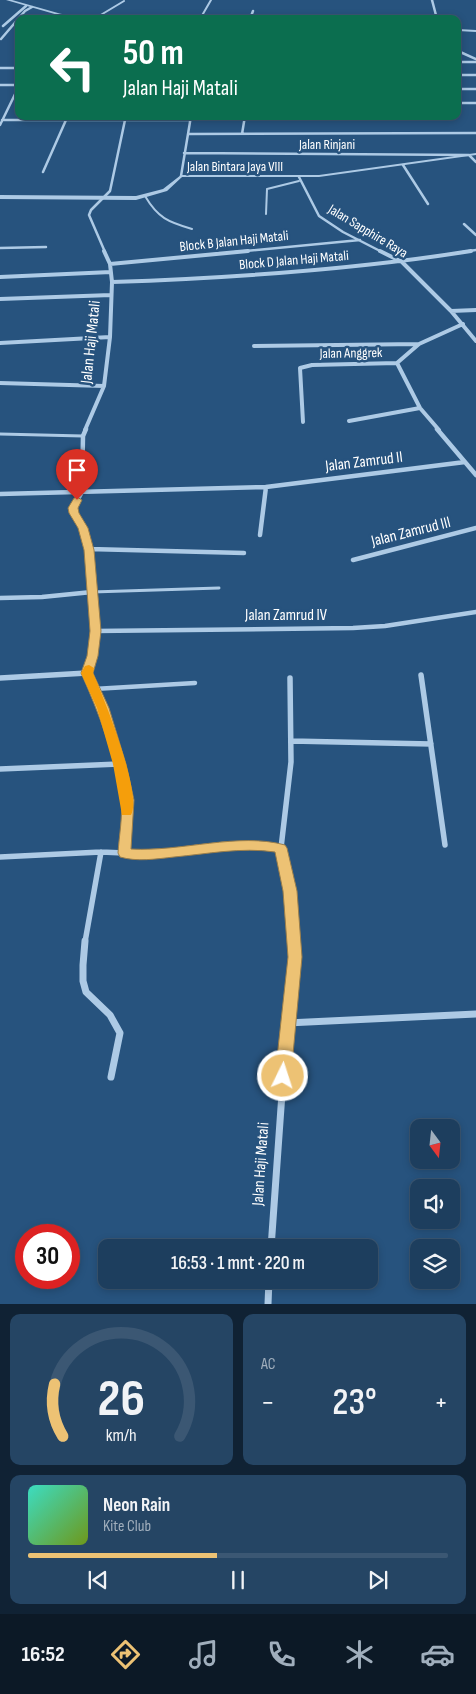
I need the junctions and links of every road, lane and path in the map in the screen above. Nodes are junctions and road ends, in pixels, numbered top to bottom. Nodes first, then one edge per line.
1 (8, 0) edge
2 (211, 0) edge
3 (432, 0) edge
4 (124, 1) edge
5 (27, 5) junction
6 (32, 7) junction
7 (19, 10) junction
8 (25, 11) junction
9 (253, 11) dead end
10 (21, 15) edge
11 (61, 15) edge
12 (101, 15) edge
13 (202, 15) edge
14 (252, 15) edge
15 (436, 15) edge
16 (15, 22) edge
17 (3, 26) dead end
18 (461, 30) edge
19 (476, 31) edge
20 (0, 39) edge
21 (461, 53) edge
22 (476, 61) edge
23 (461, 62) edge
24 (0, 68) edge
25 (15, 68) edge
26 (461, 75) edge
27 (476, 76) edge
28 (0, 85) edge
29 (15, 86) edge
30 (461, 89) edge
31 (476, 89) edge
32 (15, 94) edge
33 (461, 103) edge
34 (476, 103) edge
35 (10, 104) junction
36 (15, 104) edge
37 (2, 120) junction
38 (66, 120) junction
39 (125, 120) joint
40 (190, 120) edge
41 (244, 120) edge
42 (0, 125) edge
43 (476, 133) edge
44 (188, 134) junction
45 (242, 134) junction
46 (184, 153) junction
47 (476, 154) edge
48 (469, 155) junction
49 (476, 162) edge
50 (404, 165) junction
51 (43, 172) dead end
52 (180, 176) junction
53 (299, 179) junction
54 (146, 196) junction
55 (0, 197) edge
56 (105, 198) junction
57 (428, 204) dead end
58 (266, 214) dead end
59 (464, 224) dead end
60 (192, 229) dead end
61 (476, 235) edge
62 (360, 240) junction
63 (46, 247) dead end
64 (0, 248) edge
65 (476, 250) edge
66 (402, 262) junction
67 (110, 264) junction
68 (111, 272) junction
69 (0, 278) edge
70 (112, 282) junction
71 (111, 295) junction
72 (0, 298) edge
73 (476, 310) edge
74 (451, 311) junction
75 (463, 324) junction
76 (110, 337) junction
77 (476, 341) edge
78 (0, 342) edge
79 (420, 344) junction
80 (254, 346) dead end
81 (397, 363) junction
82 (0, 383) edge
83 (104, 386) junction
84 (420, 408) junction
85 (303, 422) dead end
86 (349, 422) dead end
87 (0, 434) edge
88 (83, 436) junction
89 (465, 462) junction
90 (476, 475) edge
91 (266, 487) junction
92 (82, 492) junction
93 (0, 494) edge
94 (476, 528) edge
95 (260, 535) dead end
96 (89, 550) junction
97 (244, 553) dead end
98 (352, 560) dead end
99 (219, 588) dead end
100 (92, 592) junction
101 (0, 598) edge
102 (476, 612) edge
103 (95, 631) junction
104 (87, 673) junction
105 (421, 675) dead end
106 (0, 678) edge
107 (290, 678) dead end
108 (195, 683) dead end
109 (94, 689) junction
110 (290, 741) junction
111 (431, 744) junction
112 (120, 764) junction
113 (0, 769) edge
114 (445, 845) dead end
115 (281, 848) junction
116 (101, 852) junction
117 (124, 853) junction
118 (0, 856) edge
119 (476, 1014) edge
120 (287, 1023) junction
121 (111, 1077) dead end
122 (272, 1239) edge
123 (269, 1289) edge
124 (268, 1304) edge

1 - 5 street
2 - 13 lane
3 - 15 street
4 - 12 lane
5 - 6 street
5 - 7 street
6 - 8 street
6 - 11 street
7 - 8 street
7 - 17 street
8 - 10 street
9 - 14 street
16 - 20 street
18 - 19 street
21 - 22 street
22 - 23 street
24 - 25 street
26 - 27 street
28 - 29 street
30 - 31 street
32 - 35 street
33 - 34 street
35 - 36 street
35 - 37 street
37 - 38 street
37 - 42 street
38 - 39 street
38 - 51 street
39 - 56 street
40 - 44 street
41 - 45 street
43 - 45 street
44 - 45 street
44 - 46 street
46 - 48 street, Jalan Rinjani
46 - 52 street
47 - 48 street, Jalan Bintara Jaya VIII
48 - 49 street
48 - 50 street, Jalan Bintara Jaya VIII
50 - 53 street, Jalan Bintara Jaya VIII
50 - 57 street
52 - 53 street, Jalan Bintara Jaya VIII
52 - 54 street, Jalan Bintara Jaya VIII
53 - 58 lane
53 - 62 street, Jalan Sapphire Raya
54 - 56 street, Jalan Bintara Jaya VIII
54 - 60 lane
55 - 56 street, Jalan Bintara Jaya VIII
56 - 67 street, Jalan Haji Matali
59 - 61 street
62 - 66 street, Jalan Sapphire Raya
62 - 67 street, Block B Jalan Haji Matali
63 - 64 street
65 - 66 street, Block D Jalan Haji Matali
66 - 70 street, Block D Jalan Haji Matali
66 - 74 street, Jalan Sapphire Raya
67 - 68 street, Jalan Haji Matali
68 - 69 street
68 - 70 street, Jalan Haji Matali
70 - 71 street, Jalan Haji Matali
71 - 72 street
71 - 76 street, Jalan Haji Matali
73 - 74 street
74 - 75 street, Jalan Sapphire Raya
75 - 77 street, Jalan Sapphire Raya
75 - 79 street
76 - 78 street
76 - 83 street, Jalan Haji Matali
79 - 80 street
79 - 81 street
81 - 84 street
81 - 85 street, Jalan Anggrek
82 - 83 street
83 - 88 street, Jalan Haji Matali
84 - 86 street
84 - 89 street
87 - 88 lane
88 - 92 street, Jalan Haji Matali
89 - 90 street
89 - 91 street, Jalan Zamrud II
91 - 92 street, Jalan Zamrud II
91 - 95 street
92 - 93 street, Jalan Zamrud II
92 - 96 street, Jalan Haji Matali
94 - 98 street, Jalan Zamrud III
96 - 97 street
96 - 100 street, Jalan Haji Matali
99 - 100 lane
100 - 101 street
100 - 103 street, Jalan Haji Matali
102 - 103 street, Jalan Zamrud IV
103 - 104 street, Jalan Haji Matali
104 - 106 street
104 - 109 street
105 - 111 street
107 - 110 street, Jalan Haji Matali
108 - 109 lane
109 - 112 street
110 - 111 street
110 - 115 street, Jalan Haji Matali
111 - 114 street
112 - 113 street
112 - 117 street
115 - 117 street
115 - 120 street, Jalan Haji Matali
116 - 117 street
116 - 118 street
116 - 121 street
119 - 120 street
120 - 122 street, Jalan Haji Matali
123 - 124 street

